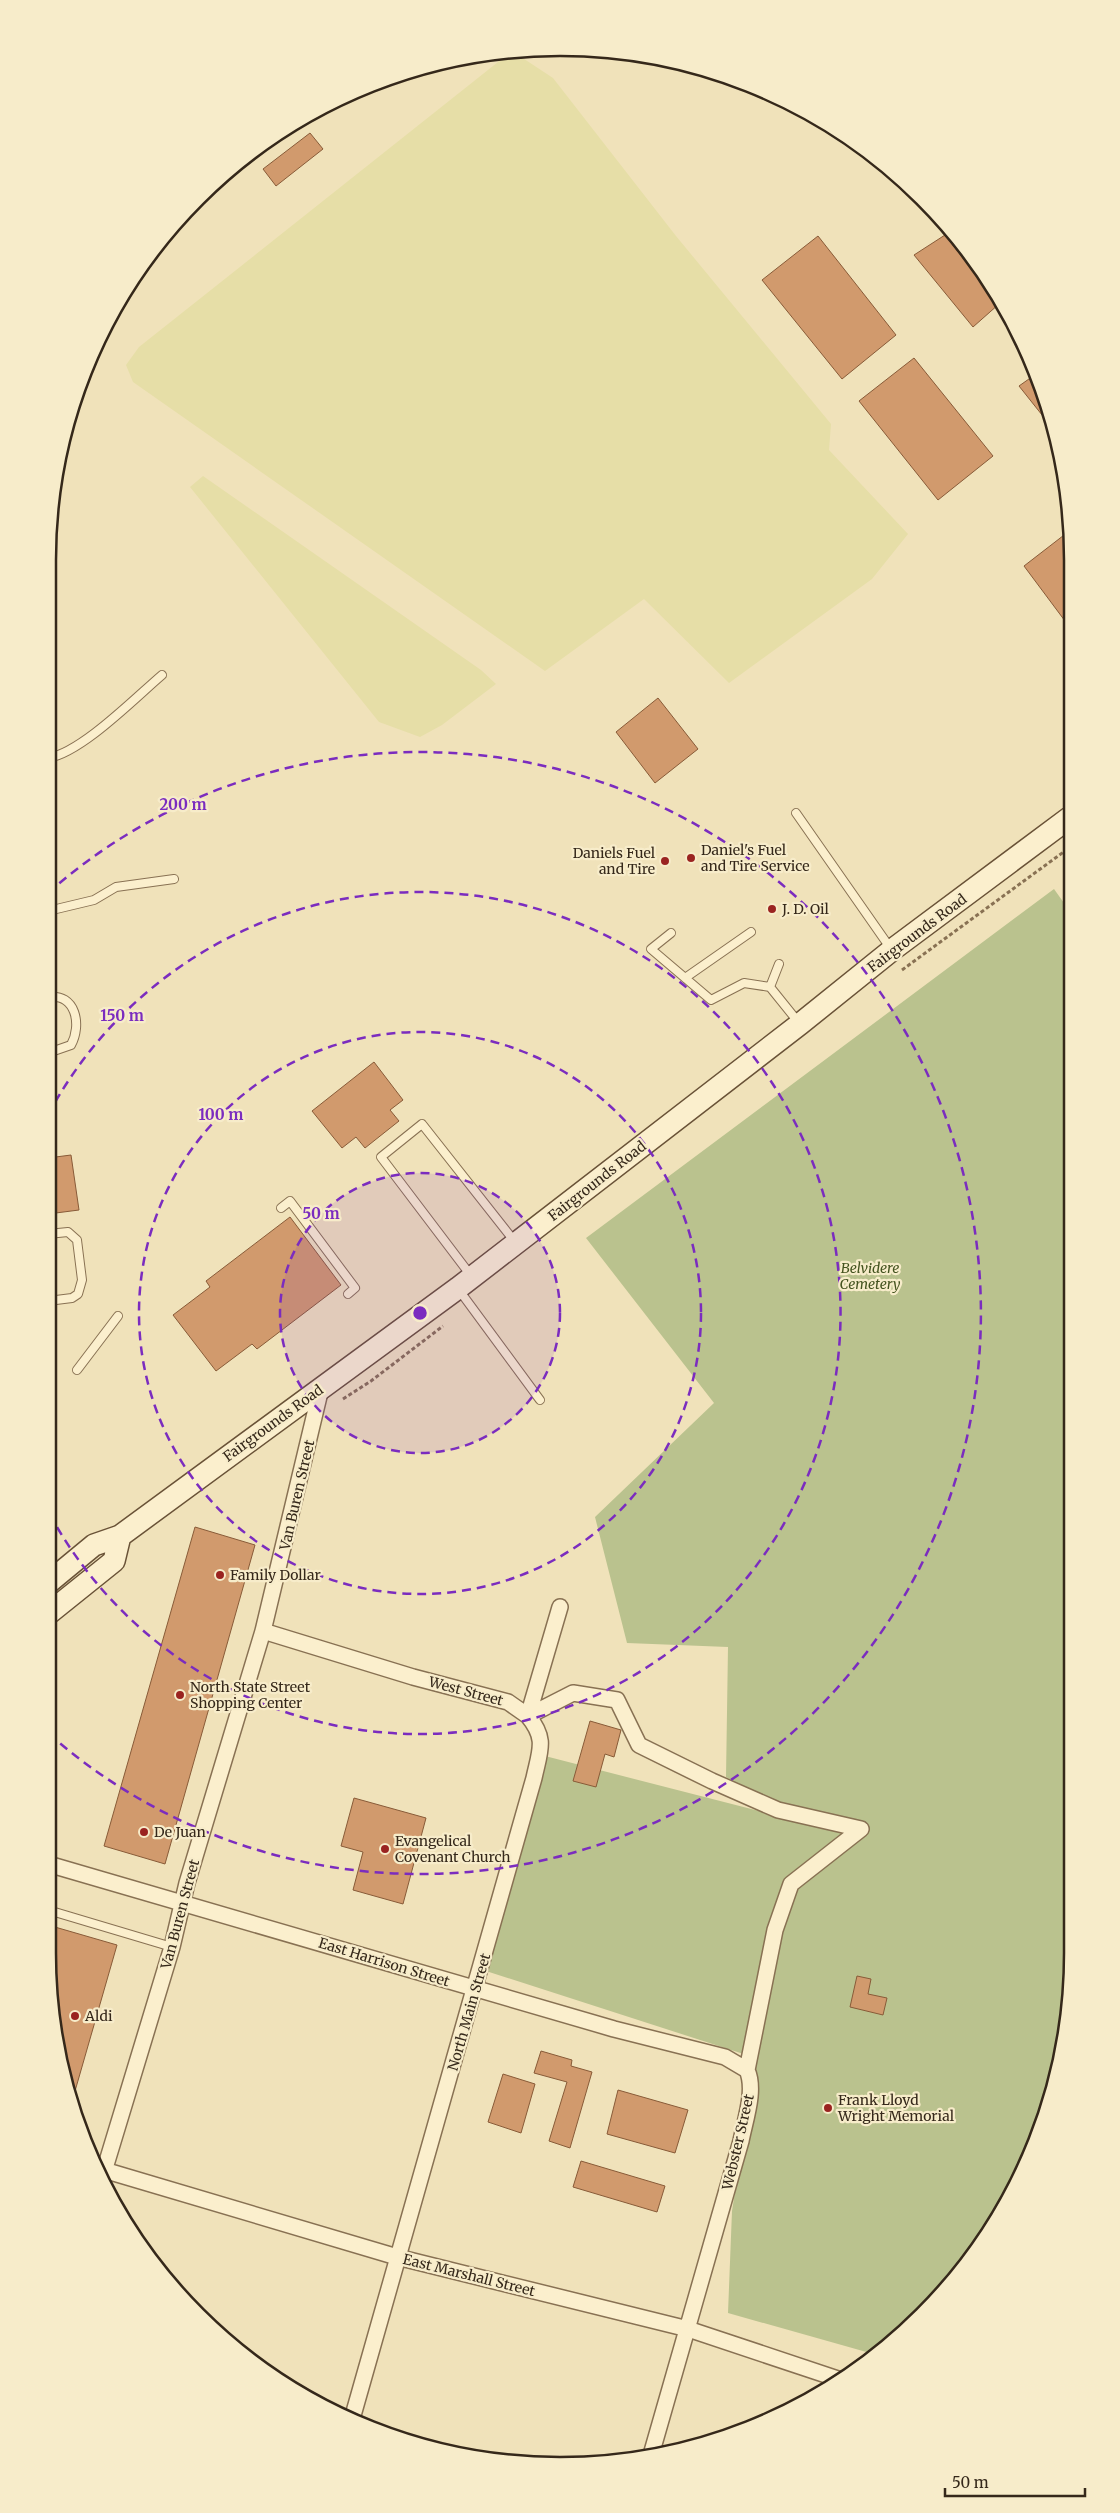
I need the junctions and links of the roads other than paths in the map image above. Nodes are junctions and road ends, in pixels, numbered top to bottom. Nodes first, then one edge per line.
1 (162, 675) dead end
2 (56, 756) edge
3 (796, 814) dead end
4 (1064, 822) edge
5 (174, 879) dead end
6 (56, 909) edge
7 (751, 932) dead end
8 (671, 933) dead end
9 (892, 950) junction
10 (779, 964) dead end
11 (685, 978) junction
12 (770, 986) junction
13 (56, 997) edge
14 (800, 1024) junction
15 (56, 1050) edge
16 (281, 1208) dead end
17 (56, 1233) edge
18 (516, 1243) junction
19 (465, 1283) junction
20 (348, 1294) dead end
21 (56, 1300) edge
22 (118, 1316) dead end
23 (77, 1370) dead end
24 (321, 1388) junction
25 (540, 1400) dead end
26 (120, 1536) junction
27 (56, 1576) edge
28 (56, 1607) edge
29 (560, 1608) dead end
30 (263, 1631) junction
31 (528, 1716) junction
32 (56, 1866) edge
33 (183, 1902) junction
34 (56, 1912) edge
35 (172, 1947) junction
36 (476, 1989) junction
37 (747, 2070) junction
38 (103, 2165) edge
39 (107, 2174) edge
40 (398, 2257) junction
41 (688, 2329) junction
42 (832, 2377) edge
43 (354, 2412) edge
44 (654, 2448) edge

1 - 2 lane
3 - 9 lane
4 - 9 main road, Fairgrounds Road
5 - 6 lane
7 - 11 lane
8 - 11 lane
9 - 14 main road, Fairgrounds Road
10 - 12 lane
11 - 12 lane
12 - 14 lane
13 - 15 lane
14 - 18 main road, Fairgrounds Road
16 - 20 lane
17 - 21 lane
18 - 19 main road, Fairgrounds Road
18 - 19 lane
19 - 24 main road, Fairgrounds Road
19 - 25 lane
22 - 23 lane
24 - 26 main road, Fairgrounds Road
24 - 30 street, Van Buren Street
26 - 27 main road, Fairgrounds Road
26 - 28 main road
29 - 31 street
30 - 31 street, West Street
30 - 33 street, Van Buren Street
31 - 36 street, North Main Street
31 - 37 street, Webster Street
32 - 33 street, East Harrison Street
33 - 35 street, Van Buren Street
33 - 36 street, East Harrison Street
34 - 35 lane
35 - 38 street, Van Buren Street
36 - 37 street, East Harrison Street
36 - 40 street, North Main Street
37 - 41 street, Webster Street
39 - 40 street, East Marshall Street
40 - 41 street, East Marshall Street
40 - 43 street, North Main Street
41 - 42 street, East Marshall Street
41 - 44 street, Webster Street

